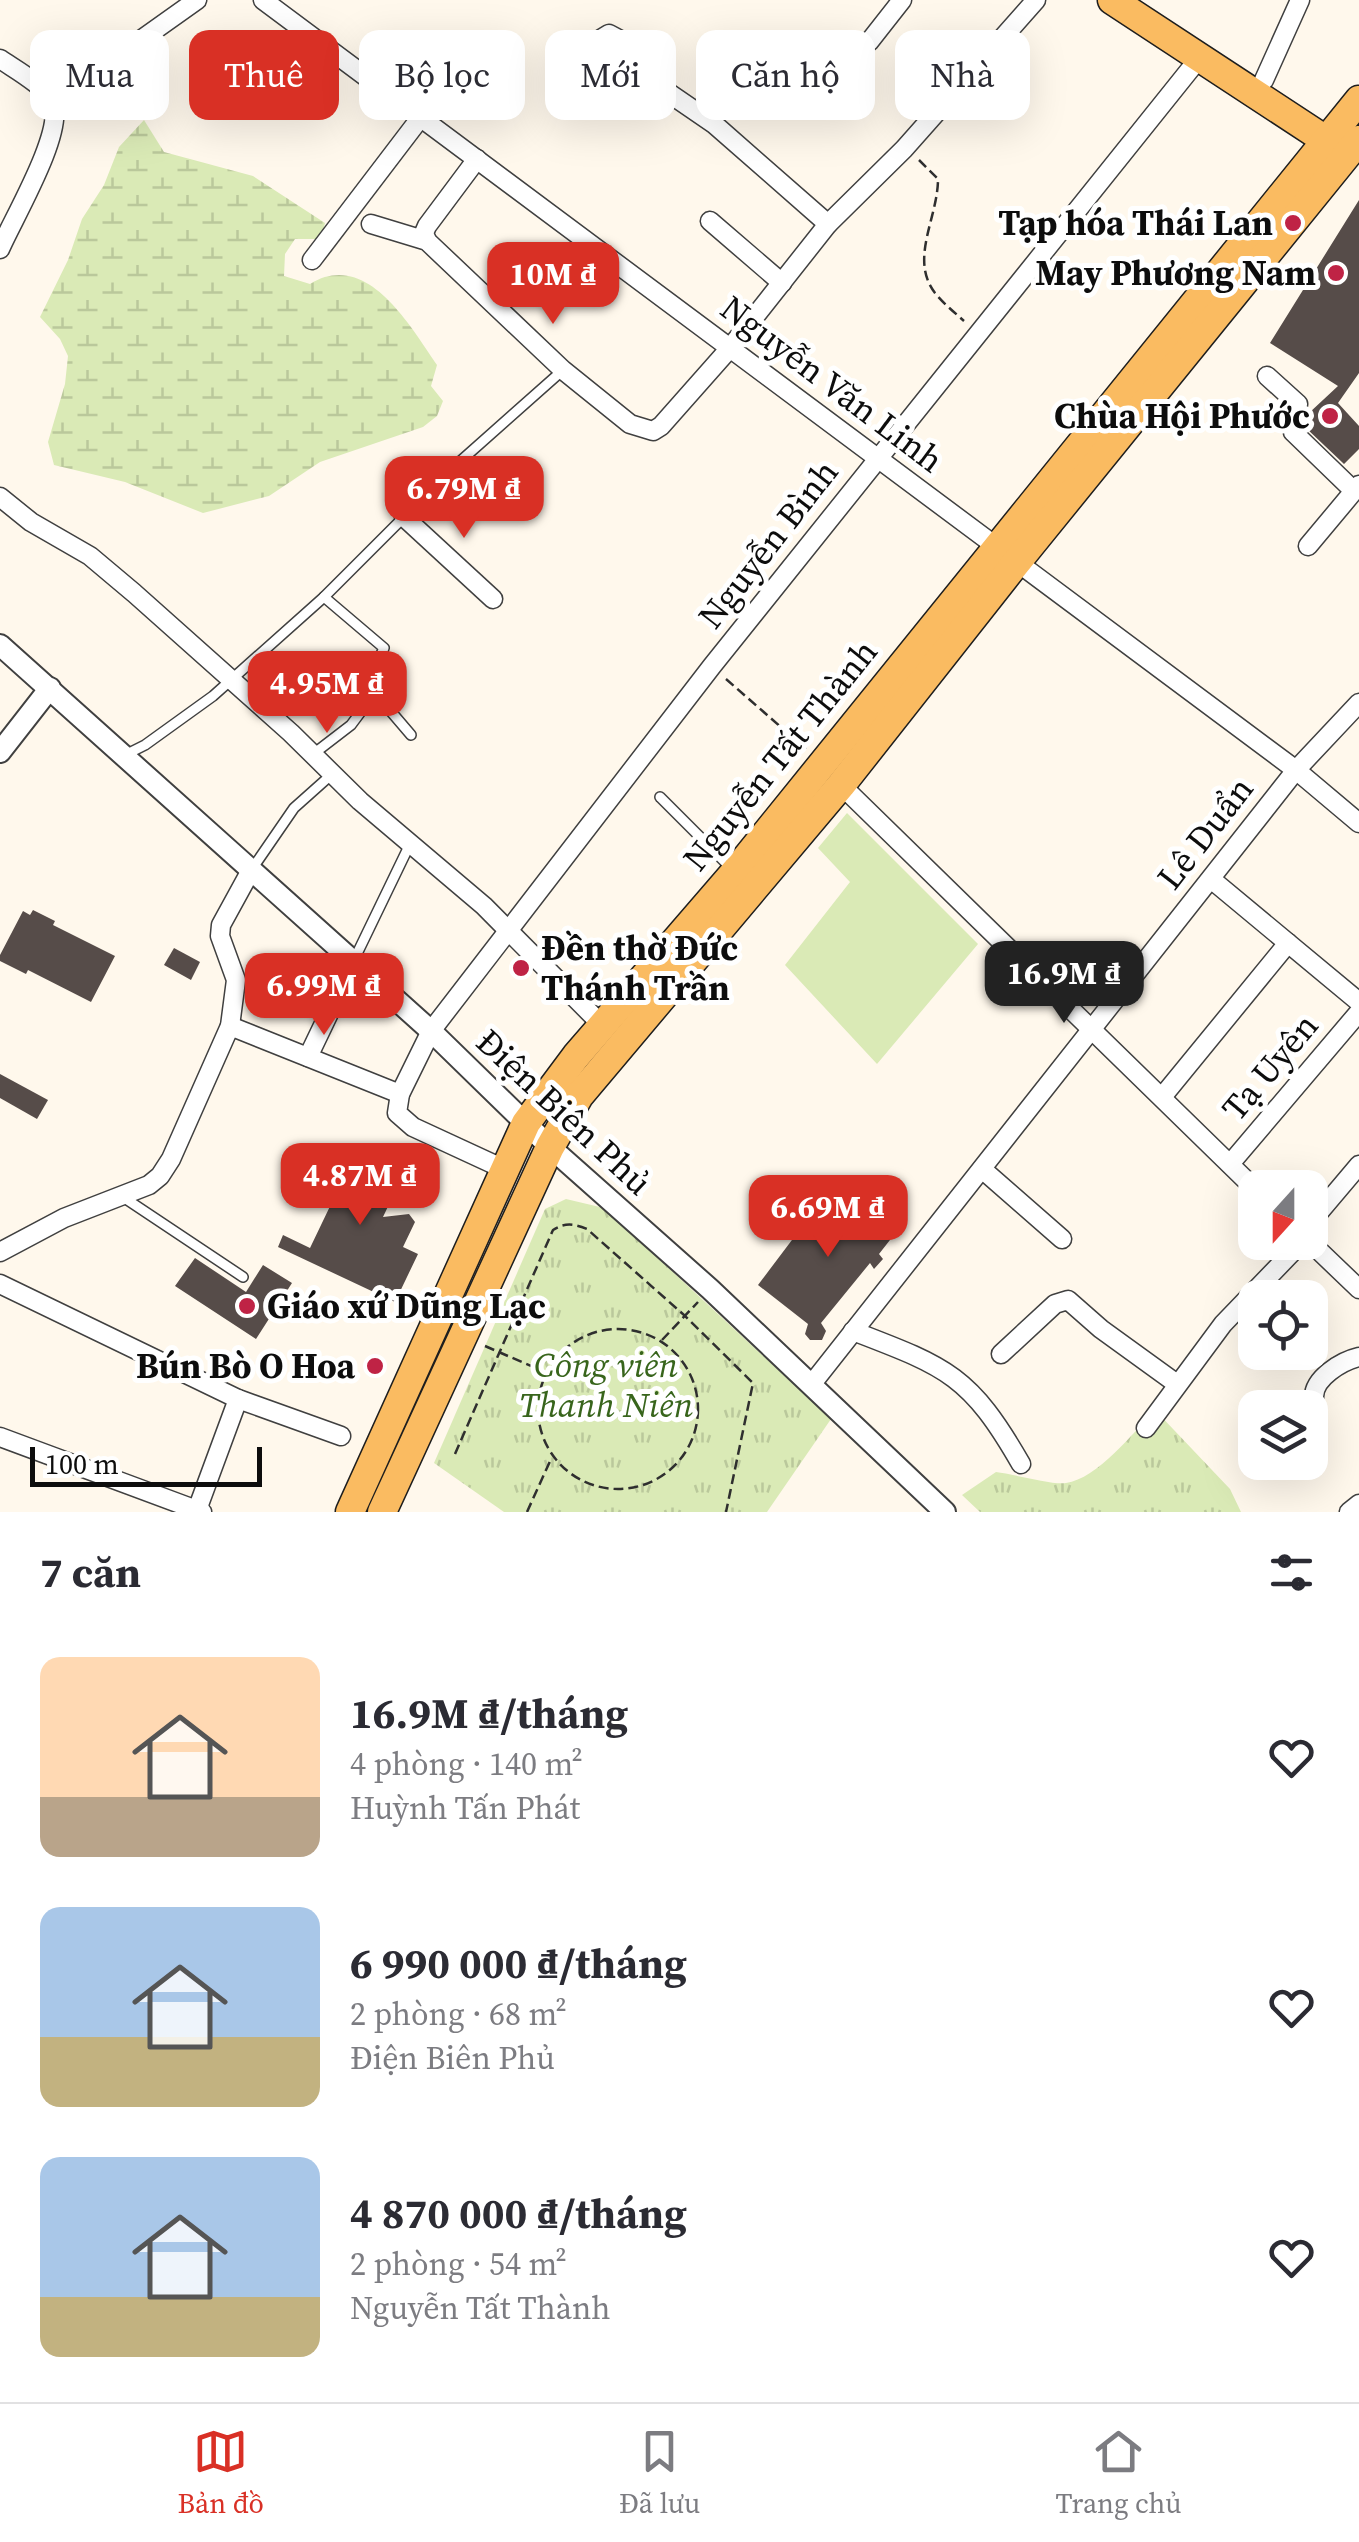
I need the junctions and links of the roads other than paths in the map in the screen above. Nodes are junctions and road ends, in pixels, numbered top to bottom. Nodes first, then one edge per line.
1 (198, 0) edge
2 (263, 0) edge
3 (902, 0) edge
4 (1036, 0) edge
5 (1112, 0) edge
6 (1141, 0) edge
7 (1300, 0) edge
8 (156, 30) edge
9 (875, 35) edge
10 (1200, 57) junction
11 (0, 59) edge
12 (359, 71) edge
13 (1264, 80) junction
14 (30, 82) edge
15 (676, 98) edge
16 (1359, 100) edge
17 (53, 120) edge
18 (419, 120) edge
19 (425, 120) edge
20 (1347, 145) edge
21 (478, 158) junction
22 (710, 221) dead end
23 (372, 224) dead end
24 (828, 224) junction
25 (427, 240) junction
26 (0, 249) edge
27 (312, 260) dead end
28 (782, 283) junction
29 (730, 348) junction
30 (563, 370) junction
31 (1267, 376) dead end
32 (877, 459) junction
33 (1356, 488) edge
34 (0, 497) edge
35 (404, 518) junction
36 (1308, 546) dead end
37 (1006, 555) junction
38 (324, 597) junction
39 (493, 599) dead end
40 (0, 645) edge
41 (230, 680) junction
42 (50, 688) junction
43 (376, 694) junction
44 (1359, 703) edge
45 (411, 735) dead end
46 (0, 752) edge
47 (312, 755) junction
48 (122, 757) junction
49 (1296, 770) junction
50 (331, 775) junction
51 (842, 785) junction
52 (660, 797) dead end
53 (1359, 823) edge
54 (412, 841) junction
55 (250, 872) junction
56 (735, 872) junction
57 (1211, 879) junction
58 (508, 930) junction
59 (1288, 943) junction
60 (352, 963) junction
61 (1359, 1002) edge
62 (1359, 1012) edge
63 (230, 1026) junction
64 (603, 1026) junction
65 (1092, 1029) junction
66 (431, 1031) junction
67 (308, 1057) junction
68 (400, 1094) junction
69 (1162, 1097) junction
70 (526, 1123) junction
71 (550, 1147) junction
72 (1230, 1164) junction
73 (1359, 1165) edge
74 (982, 1169) junction
75 (506, 1170) junction
76 (1238, 1172) edge
77 (121, 1196) junction
78 (1328, 1202) edge
79 (1062, 1238) dead end
80 (0, 1252) edge
81 (1285, 1260) edge
82 (1328, 1260) edge
83 (243, 1277) dead end
84 (0, 1284) edge
85 (1359, 1290) edge
86 (854, 1331) junction
87 (1000, 1354) dead end
88 (1359, 1357) edge
89 (1177, 1384) junction
90 (811, 1385) junction
91 (1315, 1390) edge
92 (238, 1399) junction
93 (1146, 1428) dead end
94 (0, 1436) edge
95 (341, 1436) dead end
96 (1021, 1464) dead end
97 (1359, 1504) edge
98 (200, 1511) edge
99 (350, 1512) edge
100 (382, 1512) edge
101 (945, 1512) edge
102 (1349, 1512) edge

1 - 8 street
2 - 12 street, Nguyễn Văn Linh
3 - 9 street
4 - 24 street
5 - 10 main road
6 - 13 main road
7 - 13 street
10 - 20 main road
10 - 32 street, Nguyễn Bình
11 - 14 street
13 - 20 main road
15 - 24 street
16 - 20 main road, Nguyễn Tất Thành
17 - 26 street
18 - 27 street
19 - 21 street, Nguyễn Văn Linh
20 - 37 main road, Nguyễn Tất Thành
21 - 25 street
21 - 29 street, Nguyễn Văn Linh
22 - 28 street
23 - 25 street
24 - 28 street
25 - 30 street
28 - 29 street
29 - 30 street
29 - 32 street, Nguyễn Văn Linh
30 - 35 lane
31 - 33 street
32 - 37 street, Nguyễn Văn Linh
32 - 58 street, Nguyễn Bình
33 - 36 street
34 - 41 street
35 - 38 lane
35 - 39 street
37 - 49 street, Nguyễn Văn Linh
37 - 51 main road, Nguyễn Tất Thành
37 - 56 main road, Nguyễn Tất Thành
38 - 41 lane
38 - 43 lane
40 - 42 street, Điện Biên Phủ
41 - 47 street
41 - 48 lane
42 - 46 street
42 - 48 street, Điện Biên Phủ
43 - 45 lane
43 - 47 lane
44 - 49 street, Lê Duẩn
47 - 50 street
48 - 55 street, Điện Biên Phủ
49 - 53 street, Nguyễn Văn Linh
49 - 57 street, Lê Duẩn
50 - 54 street
50 - 55 lane
51 - 65 street
51 - 71 main road, Nguyễn Tất Thành
52 - 56 lane
54 - 58 street
54 - 60 lane
55 - 60 street, Điện Biên Phủ
55 - 63 street
56 - 64 main road, Nguyễn Tất Thành
57 - 59 street
57 - 65 street, Lê Duẩn
58 - 64 street
58 - 66 street, Nguyễn Bình
59 - 61 street
59 - 69 street
60 - 66 street, Điện Biên Phủ
60 - 67 street
62 - 72 street, Tạ Uyên
63 - 67 street
63 - 77 street
64 - 70 main road, Nguyễn Tất Thành
65 - 69 street
65 - 74 street, Lê Duẩn
66 - 68 street, Nguyễn Bình
66 - 70 street, Điện Biên Phủ
67 - 68 street
68 - 75 street
69 - 72 street
70 - 71 street, Điện Biên Phủ
70 - 75 main road, Nguyễn Tất Thành
71 - 90 street, Điện Biên Phủ
71 - 100 main road, Nguyễn Tất Thành
72 - 76 street
73 - 78 street
74 - 79 street
74 - 86 street, Lê Duẩn
75 - 99 main road, Nguyễn Tất Thành
77 - 80 street
77 - 83 lane
81 - 89 street
82 - 85 street
84 - 92 street
86 - 90 street, Lê Duẩn
86 - 96 street
87 - 89 street
88 - 91 street
89 - 93 street
90 - 101 street, Điện Biên Phủ
92 - 95 street
92 - 98 street
94 - 98 street
97 - 102 street

